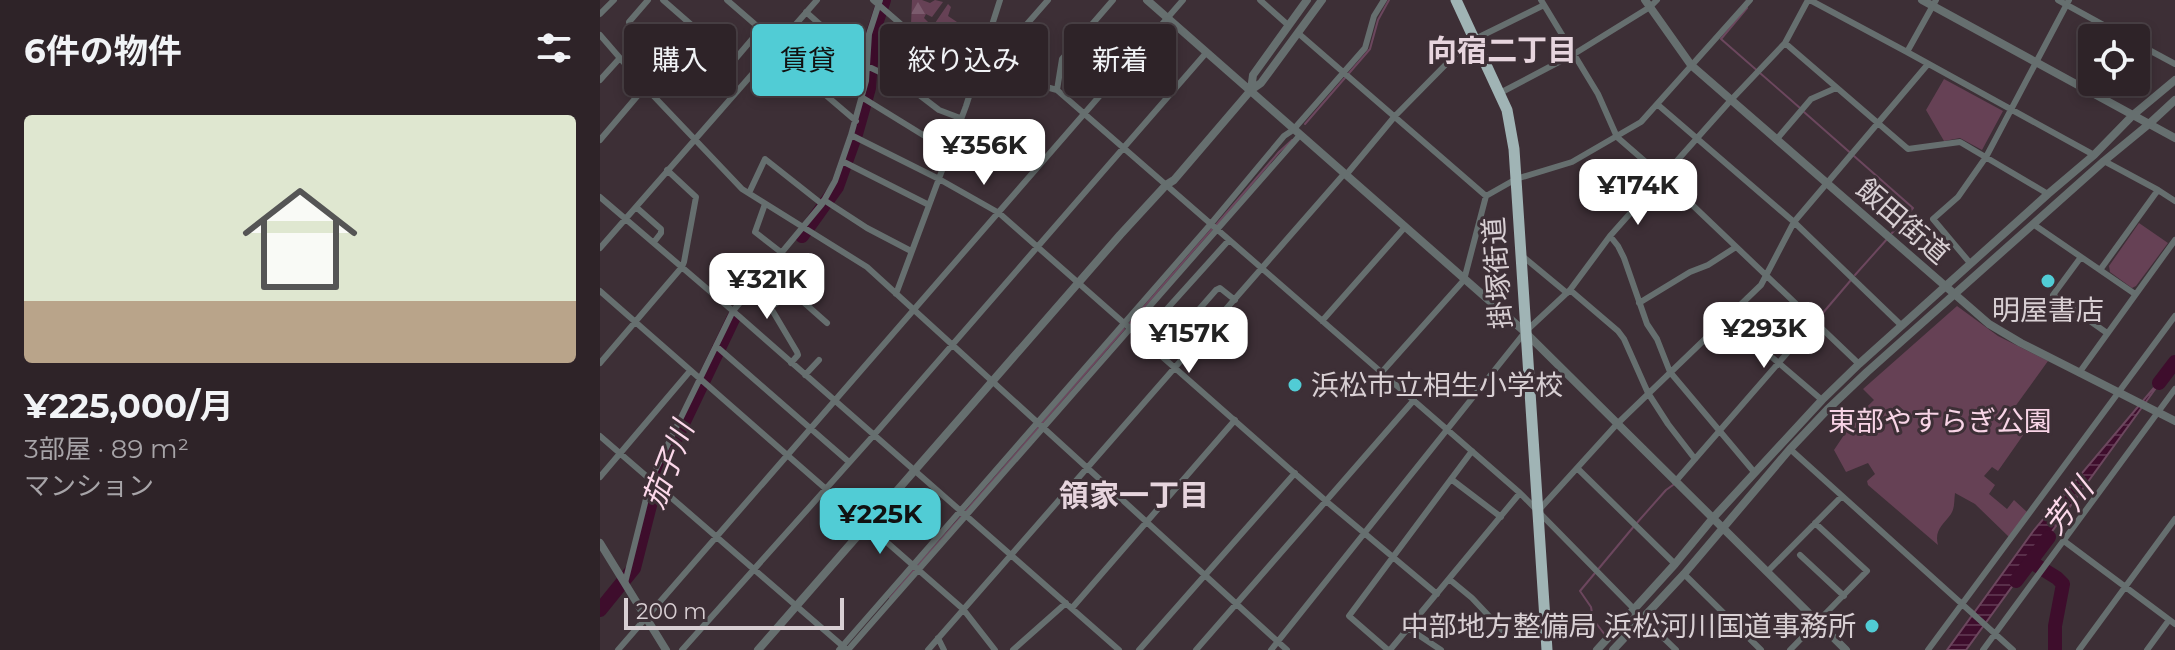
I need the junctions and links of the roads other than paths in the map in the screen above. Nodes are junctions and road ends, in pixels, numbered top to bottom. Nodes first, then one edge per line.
1 (614, 0) edge
2 (648, 0) edge
3 (663, 0) edge
4 (727, 0) edge
5 (817, 0) edge
6 (888, 0) edge
7 (1000, 0) edge
8 (1048, 0) edge
9 (1113, 0) edge
10 (1147, 0) edge
11 (1183, 0) edge
12 (1260, 0) edge
13 (1307, 0) edge
14 (1322, 0) edge
15 (1384, 0) edge
16 (1456, 0) edge
17 (1750, 0) edge
18 (1809, 0) edge
19 (1922, 0) edge
20 (2058, 0) edge
21 (1542, 2) edge
22 (1651, 2) edge
23 (2068, 2) edge
24 (1934, 3) edge
25 (880, 5) edge
26 (806, 12) junction
27 (600, 14) edge
28 (1167, 18) junction
29 (629, 24) edge
30 (690, 24) edge
31 (796, 24) edge
32 (901, 24) edge
33 (993, 24) edge
34 (1027, 24) edge
35 (2104, 24) edge
36 (1288, 25) junction
37 (1298, 33) junction
38 (600, 35) edge
39 (1475, 39) junction
40 (1785, 43) junction
41 (2150, 51) edge
42 (1907, 52) junction
43 (1206, 53) junction
44 (1574, 54) junction
45 (619, 59) junction
46 (736, 60) edge
47 (2036, 62) junction
48 (624, 64) edge
49 (1928, 64) junction
50 (2175, 64) edge
51 (1691, 65) junction
52 (870, 67) junction
53 (752, 74) edge
54 (1345, 74) junction
55 (600, 80) edge
56 (2175, 80) edge
57 (1048, 88) edge
58 (1836, 88) junction
59 (1057, 90) junction
60 (1251, 90) junction
61 (1500, 93) junction
62 (637, 96) edge
63 (653, 96) edge
64 (827, 96) edge
65 (968, 96) edge
66 (865, 99) junction
67 (1731, 100) junction
68 (2175, 100) edge
69 (1657, 104) junction
70 (2011, 110) junction
71 (1085, 113) junction
72 (2133, 115) junction
73 (1395, 116) junction
74 (960, 118) junction
75 (856, 121) junction
76 (2149, 124) junction
77 (1879, 125) junction
78 (1296, 133) junction
79 (854, 136) junction
80 (1617, 137) junction
81 (1698, 138) junction
82 (2175, 138) edge
83 (694, 139) junction
84 (600, 140) edge
85 (1776, 140) junction
86 (1123, 148) junction
87 (949, 151) junction
88 (2094, 155) junction
89 (1986, 157) junction
90 (2104, 161) junction
91 (844, 163) junction
92 (667, 170) junction
93 (1345, 175) junction
94 (1663, 177) junction
95 (939, 179) junction
96 (1516, 179) junction
97 (1827, 184) junction
98 (1166, 185) junction
99 (2158, 190) junction
100 (749, 193) junction
101 (2048, 194) junction
102 (1486, 196) junction
103 (600, 197) edge
104 (2175, 201) edge
105 (825, 202) junction
106 (765, 204) junction
107 (929, 205) junction
108 (636, 207) junction
109 (999, 213) junction
110 (626, 218) junction
111 (1794, 222) junction
112 (2033, 224) junction
113 (1214, 226) junction
114 (1405, 227) junction
115 (807, 228) junction
116 (1610, 236) junction
117 (1229, 240) junction
118 (2175, 240) edge
119 (654, 242) junction
120 (1038, 247) junction
121 (1736, 247) junction
122 (600, 248) edge
123 (911, 251) junction
124 (782, 253) junction
125 (1521, 255) junction
126 (2081, 257) junction
127 (1970, 263) junction
128 (682, 267) junction
129 (1262, 269) junction
130 (2100, 270) junction
131 (1766, 276) junction
132 (1464, 280) junction
133 (756, 283) junction
134 (1080, 283) junction
135 (600, 291) edge
136 (1950, 291) junction
137 (1569, 292) junction
138 (896, 294) junction
139 (2135, 294) junction
140 (1235, 300) junction
141 (1639, 303) junction
142 (771, 307) junction
143 (1166, 310) dead end
144 (733, 311) junction
145 (913, 311) junction
146 (2175, 316) edge
147 (1726, 318) junction
148 (1322, 321) junction
149 (1815, 321) junction
150 (636, 322) junction
151 (827, 323) dead end
152 (1127, 325) junction
153 (1902, 326) junction
154 (1525, 332) junction
155 (2107, 333) junction
156 (1202, 338) junction
157 (716, 346) junction
158 (952, 346) junction
159 (819, 360) dead end
160 (1778, 362) junction
161 (600, 363) edge
162 (791, 363) junction
163 (1859, 364) junction
164 (1175, 368) junction
165 (690, 371) junction
166 (1670, 372) junction
167 (1381, 373) junction
168 (2079, 373) junction
169 (805, 375) junction
170 (699, 378) junction
171 (992, 382) junction
172 (2175, 389) edge
173 (2119, 392) junction
174 (1648, 393) junction
175 (1414, 400) junction
176 (1822, 400) junction
177 (834, 401) junction
178 (2158, 412) junction
179 (1235, 420) junction
180 (2175, 421) edge
181 (1617, 424) junction
182 (1040, 425) junction
183 (811, 428) junction
184 (1447, 430) junction
185 (1719, 430) junction
186 (600, 436) edge
187 (873, 436) junction
188 (1790, 449) junction
189 (1472, 451) junction
190 (620, 454) junction
191 (788, 455) junction
192 (1695, 459) junction
193 (849, 462) junction
194 (1088, 468) junction
195 (1577, 468) junction
196 (914, 470) junction
197 (1295, 473) junction
198 (1755, 473) junction
199 (600, 477) edge
200 (651, 479) junction
201 (1451, 479) junction
202 (1675, 482) junction
203 (826, 488) junction
204 (1520, 493) junction
205 (1842, 496) junction
206 (1326, 501) junction
207 (1538, 511) junction
208 (963, 513) junction
209 (1501, 517) junction
210 (1713, 518) junction
211 (2175, 519) edge
212 (1146, 522) junction
213 (1815, 523) junction
214 (867, 525) junction
215 (1723, 528) junction
216 (2166, 531) junction
217 (1364, 533) junction
218 (716, 536) junction
219 (2175, 538) edge
220 (2064, 541) junction
221 (601, 549) edge
222 (1800, 555) dead end
223 (1012, 556) junction
224 (1393, 557) junction
225 (1675, 564) junction
226 (915, 567) junction
227 (754, 569) junction
228 (1768, 571) junction
229 (1684, 574) junction
230 (1205, 576) junction
231 (1449, 579) junction
232 (625, 583) junction
233 (2125, 587) junction
234 (1437, 594) junction
235 (1844, 596) junction
236 (1066, 603) junction
237 (1237, 603) junction
238 (1964, 604) junction
239 (796, 607) junction
240 (1072, 608) junction
241 (963, 609) junction
242 (1634, 609) junction
243 (646, 617) junction
244 (1643, 618) junction
245 (2172, 622) edge
246 (1818, 623) junction
247 (1408, 628) junction
248 (1995, 632) junction
249 (1505, 633) dead end
250 (938, 638) junction
251 (1277, 641) junction
252 (1624, 646) edge
253 (845, 649) edge
254 (618, 650) edge
255 (666, 650) edge
256 (682, 650) edge
257 (758, 650) edge
258 (928, 650) edge
259 (944, 650) edge
260 (995, 650) edge
261 (1013, 650) edge
262 (1119, 650) edge
263 (1139, 650) edge
264 (1196, 650) edge
265 (1271, 650) edge
266 (1287, 650) edge
267 (1389, 650) edge
268 (1441, 650) edge
269 (1547, 650) edge
270 (1597, 650) edge
271 (1613, 650) edge
272 (1676, 650) edge
273 (1761, 650) edge
274 (1790, 650) edge
275 (1846, 650) edge
276 (1928, 650) edge
277 (1983, 650) edge
278 (2013, 650) edge
279 (2079, 650) edge
280 (2147, 650) edge

1 - 27 street
2 - 29 street
3 - 30 street
4 - 46 street
5 - 26 street
6 - 25 street
7 - 33 street
8 - 34 street
9 - 59 street
10 - 28 street
11 - 28 street
12 - 36 street
13 - 36 street
14 - 37 street
15 - 54 street
16 - 39 highway, 掛塚街道
17 - 51 street
18 - 40 street
18 - 42 street
19 - 24 street
20 - 23 street
21 - 39 street
21 - 44 street
22 - 44 street
22 - 51 street, 飯田街道
23 - 35 street
23 - 47 street
24 - 42 street
24 - 47 street
25 - 32 street
25 - 52 street
26 - 31 street
26 - 52 street
28 - 43 street
28 - 71 street
36 - 60 street
37 - 54 street
37 - 60 street
38 - 45 street
39 - 61 highway, 掛塚街道
39 - 73 street
40 - 58 street
40 - 67 street
41 - 50 street
42 - 49 street
43 - 60 street
43 - 86 street
44 - 61 street
44 - 80 street
45 - 48 street
45 - 55 street
47 - 70 street
47 - 72 street
49 - 70 street
49 - 77 street
51 - 67 street, 飯田街道
51 - 69 street
52 - 66 street
52 - 74 street
53 - 83 street
54 - 73 street
54 - 78 street
56 - 72 street
57 - 59 street
58 - 77 street
58 - 85 street
59 - 71 street
60 - 78 street
60 - 98 street
61 - 96 highway, 掛塚街道
62 - 84 street
63 - 83 street
64 - 75 street
65 - 74 street
66 - 75 street
66 - 87 street
67 - 81 street
67 - 85 street, 飯田街道
68 - 76 street
69 - 80 street
69 - 81 street
70 - 88 street
70 - 89 street
71 - 86 street
71 - 109 street
72 - 76 street
72 - 88 street
73 - 93 street
73 - 102 street
74 - 87 street
75 - 79 street
76 - 82 street
76 - 90 street
77 - 89 street
77 - 97 street
78 - 93 street
78 - 113 street
79 - 91 street
79 - 95 street
80 - 94 street
80 - 96 street
81 - 94 street
81 - 111 street
83 - 92 street
83 - 100 street
85 - 97 street, 飯田街道
86 - 98 street
86 - 120 street
87 - 95 street
88 - 101 street
89 - 101 street
89 - 127 street
90 - 99 street
90 - 112 street
91 - 105 street
91 - 107 street
92 - 108 street
92 - 128 street
93 - 114 street
93 - 129 street
94 - 116 street
94 - 121 street
95 - 107 street
95 - 109 street
96 - 102 street
96 - 125 highway, 掛塚街道
97 - 111 street
97 - 136 street, 飯田街道
98 - 113 street
98 - 134 street
99 - 104 street
99 - 130 street
100 - 105 street
100 - 106 street
101 - 127 street
102 - 132 street
103 - 110 street
105 - 115 street
105 - 123 street
106 - 115 street
106 - 124 street
107 - 123 street
108 - 110 street
108 - 119 street
109 - 120 street
109 - 145 street
110 - 119 street
110 - 122 street
111 - 131 street
111 - 153 street
112 - 126 street
112 - 136 street
113 - 117 street
113 - 152 street
114 - 132 street
114 - 148 street
115 - 124 street
115 - 138 street
116 - 137 street
116 - 141 street
117 - 129 street
117 - 143 street
118 - 139 street
119 - 128 street
120 - 134 street
120 - 158 street
121 - 131 street
121 - 141 street
123 - 138 street
124 - 133 street
125 - 137 street
125 - 154 highway, 掛塚街道
126 - 130 street
126 - 155 street
127 - 136 street
128 - 144 street
128 - 150 street
129 - 140 street
129 - 148 street
130 - 139 street
131 - 147 street
131 - 149 street
132 - 154 street
132 - 167 street
133 - 142 street
133 - 144 street
134 - 152 street
134 - 171 street
135 - 150 street
136 - 153 street
136 - 168 street, 飯田街道
136 - 188 street
137 - 154 street
137 - 174 street
138 - 145 street
139 - 155 street
140 - 156 street
140 - 156 street
141 - 166 street
142 - 151 street
142 - 162 street
144 - 157 street
144 - 162 street
145 - 158 street
145 - 177 street
146 - 173 street
147 - 160 street
147 - 166 street
148 - 167 street
149 - 160 street
149 - 163 street
150 - 161 street
150 - 165 street
152 - 164 street
152 - 182 street
153 - 163 street
154 - 181 street
154 - 184 street
154 - 207 highway, 掛塚街道
155 - 168 street
156 - 164 street
157 - 170 street
157 - 183 street
158 - 171 street
158 - 187 street
159 - 169 street
160 - 176 street
160 - 185 street
162 - 169 street
163 - 176 street
164 - 179 street
164 - 194 street
165 - 170 street
165 - 190 street
166 - 174 street
166 - 185 street
167 - 175 street
168 - 173 street, 飯田街道
169 - 177 street
170 - 191 street
170 - 200 street
171 - 182 street
171 - 196 street
172 - 178 street
173 - 178 street, 飯田街道
173 - 238 street
174 - 181 street
174 - 192 street
175 - 184 street
175 - 206 street
176 - 198 street
177 - 183 street
177 - 187 street
178 - 180 street, 飯田街道
178 - 220 street
179 - 197 street
179 - 212 street
181 - 195 street
181 - 202 street
182 - 194 street
182 - 208 street
183 - 191 street
183 - 193 street
184 - 189 street
184 - 217 street
185 - 192 street
185 - 198 street
186 - 190 street
187 - 193 street
187 - 196 street
188 - 205 street
188 - 215 street
189 - 201 street
189 - 204 street
190 - 199 street
190 - 200 street
191 - 203 street
191 - 218 street
192 - 202 street
193 - 203 street
194 - 212 street
194 - 223 street
195 - 207 street
195 - 225 street
196 - 208 street
196 - 214 street
197 - 206 street
197 - 230 street
198 - 210 street
200 - 218 street
200 - 232 street
201 - 209 street
201 - 224 street
202 - 210 street
203 - 214 street
203 - 227 street
204 - 207 street
204 - 209 street
205 - 213 street
205 - 238 street
206 - 217 street
206 - 237 street
207 - 242 street
207 - 269 highway, 掛塚街道
208 - 223 street
208 - 226 street
209 - 231 street
210 - 215 street
210 - 225 street
211 - 216 street
212 - 230 street
212 - 240 street
213 - 228 street
213 - 235 street
214 - 226 street
214 - 239 street
215 - 228 street
215 - 229 street
216 - 219 street
216 - 233 street
217 - 224 street
217 - 251 street
218 - 227 street
218 - 243 street
220 - 233 street
220 - 248 street
221 - 232 street
222 - 235 street
223 - 236 street
223 - 241 street
224 - 234 street
224 - 267 street
225 - 242 street
226 - 241 street
226 - 253 street
227 - 239 street
227 - 256 street
228 - 246 street
229 - 244 street
229 - 273 street
230 - 237 street
230 - 263 street
231 - 234 street
231 - 249 street
232 - 243 street
233 - 245 street
233 - 279 street
234 - 247 street
235 - 246 street
236 - 240 street
236 - 261 street
237 - 251 street
237 - 264 street
238 - 248 street
238 - 276 street
239 - 253 street
239 - 257 street
240 - 262 street
241 - 250 street
241 - 260 street
242 - 270 street
243 - 254 street
243 - 255 street
244 - 252 street
244 - 272 street
245 - 280 street
246 - 274 street
246 - 275 street
247 - 267 street
247 - 268 street
248 - 277 street
248 - 278 street
250 - 258 street
250 - 259 street
251 - 265 street
251 - 266 street
252 - 271 street

